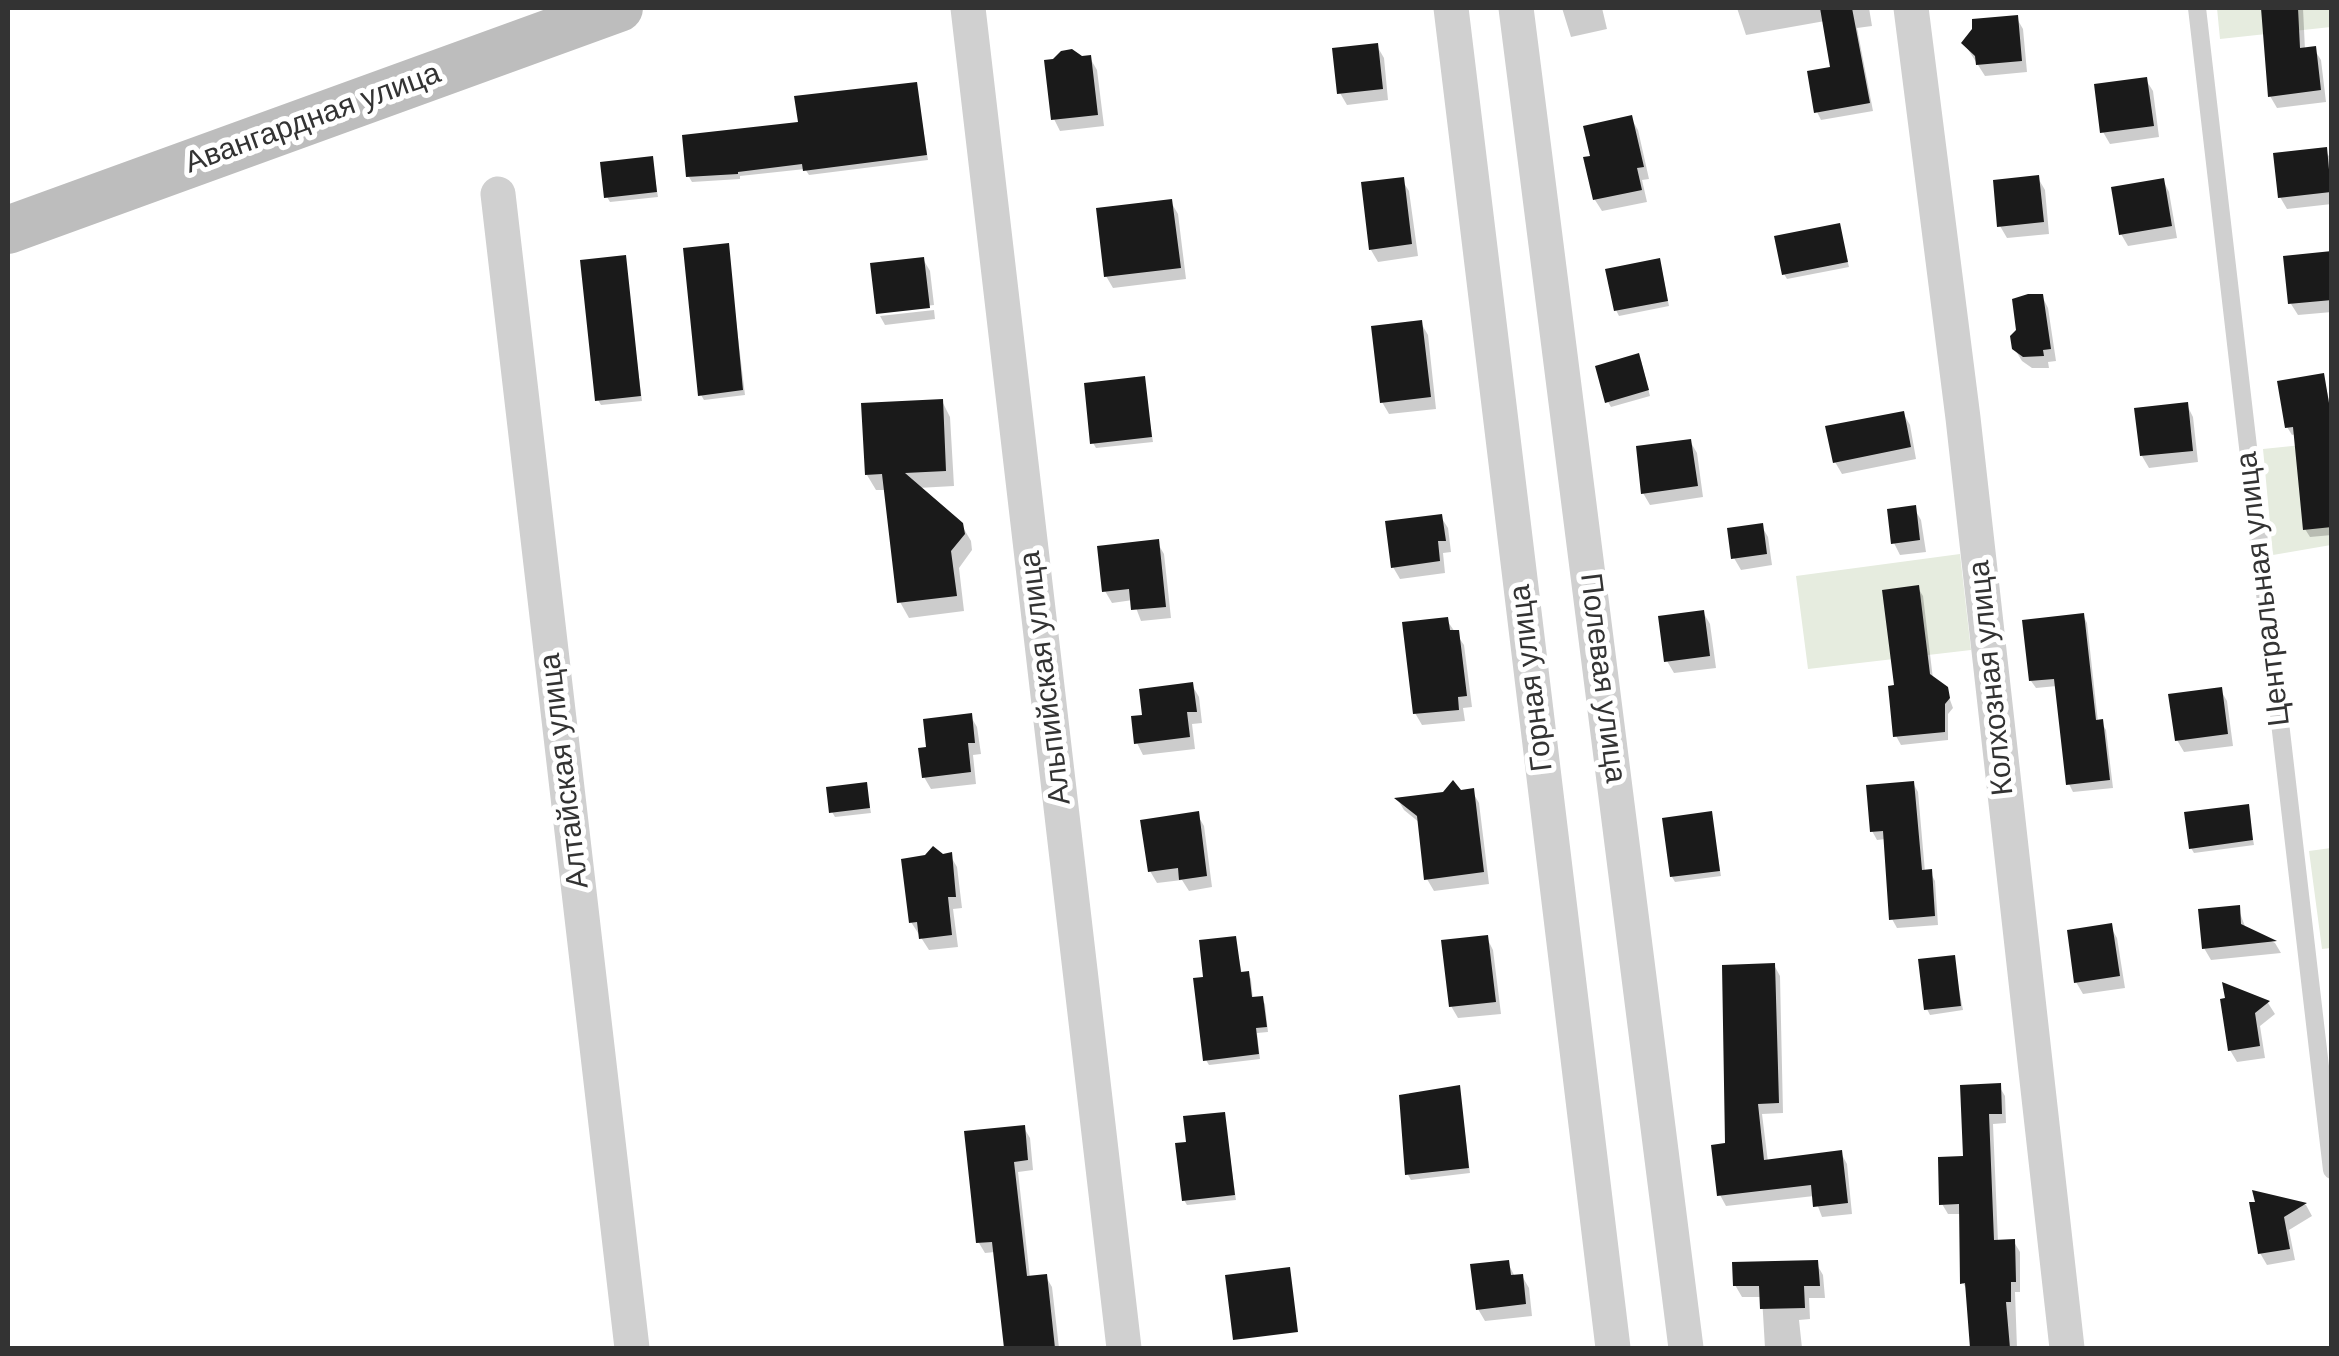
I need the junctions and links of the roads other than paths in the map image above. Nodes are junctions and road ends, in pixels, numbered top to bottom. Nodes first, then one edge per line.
1 (619, 8) edge
2 (968, 8) edge
3 (1452, 8) edge
4 (1516, 8) edge
5 (1911, 8) edge
6 (2197, 8) edge
7 (498, 194) dead end
8 (8, 230) edge
9 (2332, 1170) edge
10 (632, 1348) edge
11 (1124, 1348) edge
12 (1612, 1348) edge
13 (1686, 1348) edge
14 (2067, 1348) edge

1 - 8 main road, Авангардная улица
2 - 11 street, Альпийская улица
3 - 12 street, Горная улица
4 - 13 street, Полевая улица
5 - 14 street, Колхозная улица
6 - 9 lane, Центральная улица
7 - 10 street, Алтайская улица

